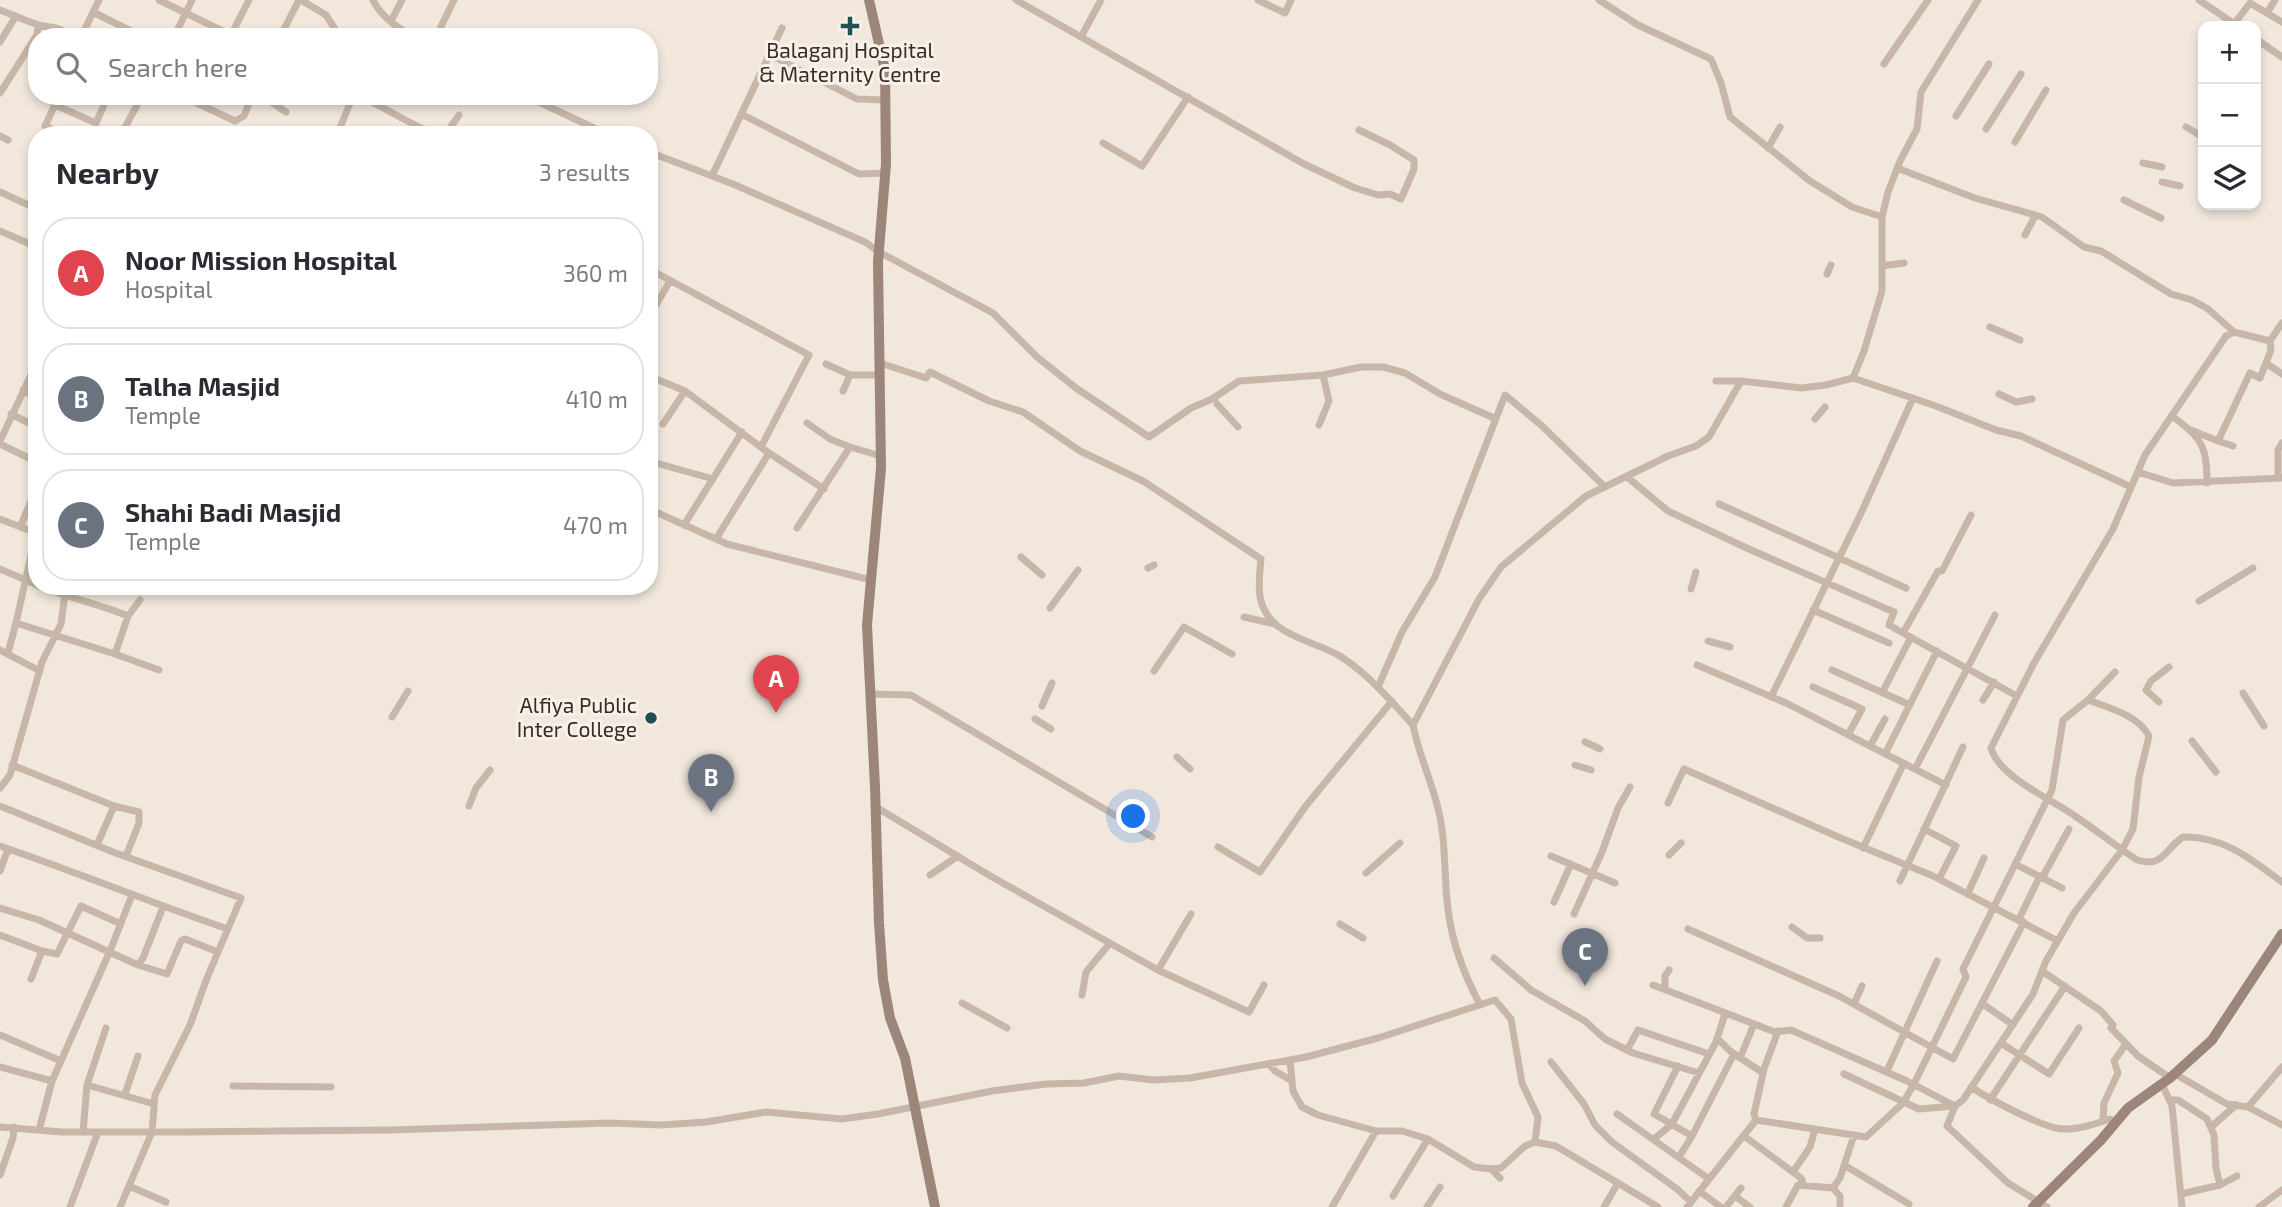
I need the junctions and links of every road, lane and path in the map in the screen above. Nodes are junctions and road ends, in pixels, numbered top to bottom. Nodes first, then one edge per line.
1 (99, 0) edge
2 (159, 0) edge
3 (192, 0) edge
4 (249, 0) edge
5 (300, 0) edge
6 (402, 0) edge
7 (454, 0) edge
8 (869, 0) edge
9 (1016, 0) edge
10 (1101, 0) edge
11 (1258, 0) edge
12 (1292, 0) edge
13 (1599, 0) edge
14 (1928, 0) edge
15 (1978, 0) edge
16 (2199, 0) edge
17 (2275, 0) edge
18 (376, 2) edge
19 (0, 10) edge
20 (93, 12) junction
21 (186, 13) junction
22 (2267, 13) junction
23 (16, 16) junction
24 (391, 21) junction
25 (2229, 21) edge
26 (2238, 21) edge
27 (2282, 22) edge
28 (38, 25) junction
29 (38, 28) edge
30 (56, 28) edge
31 (85, 28) edge
32 (125, 28) edge
33 (178, 28) edge
34 (217, 28) edge
35 (237, 28) edge
36 (285, 28) edge
37 (333, 28) edge
38 (398, 28) edge
39 (440, 28) edge
40 (782, 29) dead end
41 (1082, 37) junction
42 (0, 42) edge
43 (2261, 42) edge
44 (28, 47) edge
45 (770, 55) junction
46 (2282, 57) edge
47 (1884, 64) dead end
48 (1989, 64) dead end
49 (2021, 75) dead end
50 (3, 80) edge
51 (2046, 90) dead end
52 (0, 93) edge
53 (1188, 97) junction
54 (885, 100) junction
55 (55, 105) joint
56 (104, 105) edge
57 (137, 105) edge
58 (201, 105) edge
59 (248, 105) edge
60 (276, 105) edge
61 (349, 105) edge
62 (381, 105) edge
63 (545, 105) edge
64 (286, 111) dead end
65 (741, 114) junction
66 (459, 115) dead end
67 (1956, 116) dead end
68 (47, 126) edge
69 (126, 126) edge
70 (341, 126) edge
71 (421, 126) edge
72 (451, 126) edge
73 (590, 126) edge
74 (1780, 127) dead end
75 (2186, 127) dead end
76 (1986, 129) dead end
77 (1359, 130) dead end
78 (2198, 134) edge
79 (2015, 142) dead end
80 (1103, 143) dead end
81 (1768, 148) junction
82 (658, 155) edge
83 (2143, 163) dead end
84 (2162, 167) dead end
85 (1898, 168) junction
86 (886, 173) junction
87 (712, 176) junction
88 (2162, 182) dead end
89 (2180, 186) dead end
90 (0, 192) edge
91 (2124, 200) dead end
92 (28, 205) edge
93 (2035, 216) junction
94 (1882, 217) junction
95 (2161, 218) dead end
96 (0, 231) edge
97 (2025, 235) dead end
98 (28, 243) edge
99 (879, 252) junction
100 (1904, 263) dead end
101 (1831, 265) dead end
102 (1882, 266) junction
103 (658, 274) edge
104 (1827, 274) dead end
105 (670, 281) junction
106 (658, 302) edge
107 (2282, 323) edge
108 (2227, 325) junction
109 (1990, 327) dead end
110 (2234, 332) junction
111 (2226, 336) junction
112 (2020, 340) dead end
113 (2270, 341) junction
114 (880, 363) junction
115 (2266, 363) junction
116 (826, 364) dead end
117 (850, 374) junction
118 (2282, 374) edge
119 (880, 375) junction
120 (1323, 375) junction
121 (1853, 379) junction
122 (28, 380) edge
123 (658, 380) edge
124 (1716, 381) dead end
125 (1741, 381) junction
126 (23, 390) junction
127 (685, 391) junction
128 (843, 391) dead end
129 (28, 393) edge
130 (1999, 394) dead end
131 (1913, 398) junction
132 (2032, 399) dead end
133 (1217, 404) dead end
134 (1825, 407) dead end
135 (11, 414) junction
136 (2172, 416) junction
137 (1496, 419) junction
138 (1815, 419) dead end
139 (28, 422) edge
140 (807, 423) dead end
141 (663, 424) dead end
142 (1319, 425) dead end
143 (1238, 427) dead end
144 (2190, 429) junction
145 (742, 432) junction
146 (2218, 440) junction
147 (0, 443) edge
148 (2282, 443) edge
149 (2233, 446) dead end
150 (761, 447) junction
151 (850, 447) junction
152 (769, 453) junction
153 (881, 456) junction
154 (28, 457) edge
155 (658, 464) edge
156 (2138, 472) junction
157 (1627, 477) junction
158 (2280, 478) edge
159 (713, 479) junction
160 (2207, 483) junction
161 (1605, 487) junction
162 (2131, 487) junction
163 (824, 489) junction
164 (1719, 504) dead end
165 (28, 508) edge
166 (658, 513) edge
167 (1971, 515) dead end
168 (0, 519) edge
169 (684, 525) junction
170 (20, 527) junction
171 (797, 528) dead end
172 (28, 530) edge
173 (716, 539) junction
174 (1021, 557) dead end
175 (1839, 558) junction
176 (28, 567) edge
177 (2253, 568) dead end
178 (0, 569) edge
179 (1078, 570) dead end
180 (1696, 572) dead end
181 (1042, 575) dead end
182 (25, 580) junction
183 (871, 580) junction
184 (28, 581) edge
185 (1826, 583) junction
186 (1906, 588) dead end
187 (1691, 589) dead end
188 (60, 595) edge
189 (65, 597) junction
190 (140, 600) dead end
191 (2199, 601) dead end
192 (1050, 608) dead end
193 (1813, 610) junction
194 (128, 615) junction
195 (1995, 615) dead end
196 (1244, 617) dead end
197 (16, 623) junction
198 (1275, 624) junction
199 (1907, 635) junction
200 (55, 636) junction
201 (1708, 641) dead end
202 (1889, 643) dead end
203 (1730, 647) dead end
204 (1937, 651) junction
205 (4, 652) edge
206 (115, 654) junction
207 (1231, 654) dead end
208 (1697, 665) dead end
209 (1967, 667) junction
210 (2169, 667) dead end
211 (159, 670) dead end
212 (1832, 670) dead end
213 (40, 671) junction
214 (1154, 671) dead end
215 (2115, 672) dead end
216 (1994, 682) junction
217 (1052, 683) dead end
218 (1378, 687) junction
219 (1812, 687) dead end
220 (408, 691) dead end
221 (1882, 692) junction
222 (2243, 693) dead end
223 (870, 694) junction
224 (2017, 696) junction
225 (1771, 697) junction
226 (2088, 699) junction
227 (1983, 700) dead end
228 (1392, 701) junction
229 (2159, 702) dead end
230 (1910, 705) junction
231 (1042, 706) dead end
232 (392, 717) dead end
233 (1035, 719) dead end
234 (1885, 719) dead end
235 (1413, 725) junction
236 (2264, 726) dead end
237 (1051, 729) dead end
238 (1848, 735) junction
239 (2192, 741) dead end
240 (1584, 742) dead end
241 (1870, 746) junction
242 (1963, 747) dead end
243 (1600, 749) dead end
244 (1885, 754) junction
245 (1177, 757) dead end
246 (1904, 764) junction
247 (12, 765) junction
248 (1575, 765) dead end
249 (1190, 769) dead end
250 (1915, 769) junction
251 (490, 770) dead end
252 (1591, 770) dead end
253 (2216, 772) dead end
254 (1946, 785) junction
255 (1630, 787) dead end
256 (0, 788) edge
257 (2047, 799) junction
258 (1668, 803) dead end
259 (0, 806) edge
260 (114, 806) junction
261 (468, 806) dead end
262 (876, 807) junction
263 (1924, 829) junction
264 (2069, 829) dead end
265 (1152, 837) dead end
266 (1399, 843) dead end
267 (1681, 843) dead end
268 (97, 845) junction
269 (1218, 847) dead end
270 (4, 848) edge
271 (1863, 848) junction
272 (2122, 850) junction
273 (1669, 855) dead end
274 (126, 856) junction
275 (958, 856) junction
276 (1551, 856) dead end
277 (1984, 858) dead end
278 (1571, 864) junction
279 (2015, 864) junction
280 (1906, 866) junction
281 (0, 871) edge
282 (1366, 873) dead end
283 (1592, 874) junction
284 (930, 875) dead end
285 (2041, 877) junction
286 (1939, 879) junction
287 (1900, 881) dead end
288 (2282, 882) edge
289 (1615, 883) dead end
290 (2062, 888) dead end
291 (1968, 893) junction
292 (132, 895) junction
293 (1554, 902) dead end
294 (163, 907) junction
295 (1994, 907) junction
296 (0, 908) edge
297 (1191, 914) dead end
298 (1574, 914) dead end
299 (2021, 921) junction
300 (121, 924) junction
301 (1340, 924) dead end
302 (1792, 928) dead end
303 (228, 929) junction
304 (1688, 929) dead end
305 (68, 932) junction
306 (2282, 934) edge
307 (0, 935) edge
308 (1363, 938) dead end
309 (1820, 938) dead end
310 (2058, 941) junction
311 (1110, 943) junction
312 (42, 951) junction
313 (110, 951) junction
314 (218, 952) junction
315 (1494, 958) dead end
316 (1937, 961) dead end
317 (138, 965) junction
318 (1158, 970) junction
319 (1669, 970) dead end
320 (2042, 971) junction
321 (31, 979) dead end
322 (1264, 985) dead end
323 (1653, 985) dead end
324 (1862, 986) dead end
325 (2065, 986) junction
326 (1665, 989) junction
327 (1082, 995) dead end
328 (961, 1003) dead end
329 (1854, 1004) junction
330 (1983, 1004) junction
331 (1480, 1005) junction
332 (1725, 1014) junction
333 (1754, 1024) junction
334 (2013, 1025) junction
335 (106, 1028) dead end
336 (1007, 1028) dead end
337 (2079, 1028) dead end
338 (1778, 1031) junction
339 (1905, 1032) junction
340 (0, 1035) edge
341 (1717, 1038) junction
342 (2001, 1043) junction
343 (2126, 1044) junction
344 (1933, 1047) junction
345 (1627, 1050) junction
346 (1709, 1054) junction
347 (2020, 1055) junction
348 (138, 1056) dead end
349 (1737, 1056) junction
350 (1290, 1060) junction
351 (61, 1061) junction
352 (1552, 1062) dead end
353 (1269, 1064) junction
354 (0, 1066) edge
355 (1678, 1066) junction
356 (2282, 1067) edge
357 (1887, 1071) junction
358 (1699, 1073) junction
359 (1763, 1073) junction
360 (1844, 1074) dead end
361 (2169, 1079) junction
362 (52, 1081) junction
363 (1292, 1081) junction
364 (1914, 1084) junction
365 (87, 1085) junction
366 (233, 1086) dead end
367 (331, 1087) dead end
368 (1971, 1087) junction
369 (125, 1094) junction
370 (1990, 1100) junction
371 (2170, 1100) junction
372 (1903, 1103) junction
373 (155, 1104) junction
374 (2235, 1105) junction
375 (914, 1106) junction
376 (1955, 1106) junction
377 (2248, 1107) junction
378 (1617, 1114) dead end
379 (1756, 1120) junction
380 (2103, 1121) junction
381 (2116, 1122) junction
382 (1672, 1124) junction
383 (2282, 1125) edge
384 (0, 1127) edge
385 (14, 1127) junction
386 (2211, 1127) junction
387 (1815, 1129) junction
388 (39, 1130) junction
389 (1376, 1131) junction
390 (83, 1132) junction
391 (98, 1132) junction
392 (152, 1132) junction
393 (1854, 1135) junction
394 (1692, 1136) junction
395 (1744, 1136) junction
396 (1427, 1139) junction
397 (1654, 1139) junction
398 (1535, 1142) junction
399 (1679, 1157) junction
400 (1844, 1165) junction
401 (1491, 1170) junction
402 (1793, 1172) junction
403 (0, 1175) edge
404 (2237, 1176) dead end
405 (1500, 1178) dead end
406 (1709, 1179) junction
407 (1618, 1182) junction
408 (2220, 1185) junction
409 (129, 1186) junction
410 (1804, 1186) junction
411 (1440, 1187) dead end
412 (1741, 1188) dead end
413 (1833, 1188) junction
414 (2282, 1190) edge
415 (1699, 1191) junction
416 (2181, 1194) junction
417 (1393, 1196) dead end
418 (1735, 1196) junction
419 (166, 1202) dead end
420 (1909, 1204) dead end
421 (2035, 1204) edge
422 (1689, 1205) edge
423 (69, 1207) edge
424 (120, 1207) edge
425 (935, 1207) edge
426 (1332, 1207) edge
427 (1427, 1207) edge
428 (1604, 1207) edge
429 (1658, 1207) edge
430 (1723, 1207) edge
431 (1750, 1207) edge
432 (1786, 1207) edge
433 (1840, 1207) edge
434 (2047, 1207) edge
435 (2182, 1207) edge
436 (2259, 1207) edge

1 - 20 street
2 - 21 street
3 - 21 street
4 - 35 street
5 - 36 street
5 - 37 street
6 - 24 street
7 - 39 street
8 - 54 street
9 - 41 street
10 - 41 street
11 - 12 street
13 - 81 street
14 - 47 street
15 - 85 street
16 - 25 street
17 - 22 street
18 - 24 street
19 - 23 street
20 - 31 street
20 - 32 street
21 - 33 street
21 - 34 street
22 - 26 street
22 - 27 street
23 - 28 street
23 - 42 street
24 - 38 street
28 - 29 street
28 - 30 street
40 - 45 street
41 - 53 street
43 - 46 street
44 - 50 street
45 - 54 street
45 - 65 street
48 - 67 street
49 - 76 street
50 - 52 street
51 - 79 street
53 - 77 street
53 - 80 street
54 - 86 street
55 - 56 street
55 - 68 street
57 - 69 street
58 - 59 street
60 - 64 street
61 - 70 street
62 - 71 street
63 - 73 street
65 - 86 street
65 - 87 street
66 - 72 street
74 - 81 street
75 - 78 street
81 - 94 street
82 - 87 street
83 - 84 street
85 - 93 street
85 - 94 street
86 - 99 street
87 - 99 street
88 - 89 street
90 - 92 street
91 - 95 street
93 - 97 street
93 - 108 street
94 - 102 street
96 - 98 street
99 - 114 street
99 - 120 street
100 - 102 street
101 - 104 street
102 - 121 street
103 - 105 street
105 - 106 street
105 - 150 street
107 - 113 street
108 - 110 street
108 - 111 street
109 - 112 street
110 - 111 street
110 - 113 street
111 - 136 street
113 - 115 street
114 - 119 street
114 - 198 street
115 - 118 street
115 - 146 street
116 - 117 street
117 - 119 street
117 - 128 street
119 - 153 street
120 - 137 street
120 - 142 street
121 - 125 street
121 - 131 street
122 - 126 street
123 - 127 street
124 - 125 street
125 - 157 street
126 - 129 street
126 - 135 street
127 - 141 street
127 - 145 street
130 - 132 street
131 - 162 street
131 - 175 street
133 - 143 street
134 - 138 street
135 - 139 street
135 - 147 street
136 - 144 street
136 - 156 street
137 - 161 street
137 - 218 street
140 - 151 street
144 - 146 street
144 - 160 street
145 - 150 street
145 - 159 street
146 - 149 street
147 - 154 street
148 - 158 street
150 - 152 street
151 - 153 street
151 - 163 street
152 - 163 street
152 - 173 street
153 - 183 street
155 - 159 street
156 - 160 street
156 - 162 street
157 - 161 street
157 - 185 street
158 - 160 street
159 - 169 street
161 - 235 street
162 - 224 street
163 - 171 street
164 - 175 street
165 - 170 street
166 - 169 street
167 - 199 street
168 - 170 street
169 - 173 street
170 - 172 street
173 - 183 street
174 - 181 street
175 - 185 street
175 - 186 street
176 - 182 street
177 - 191 street
178 - 182 street
179 - 192 street
180 - 187 street
182 - 184 street
182 - 197 street
183 - 223 street
185 - 193 street
185 - 199 street
188 - 189 street
189 - 194 street
189 - 200 street
190 - 194 street
193 - 202 street
193 - 225 street
194 - 206 street
195 - 209 street
196 - 198 street
197 - 200 street
197 - 205 street
198 - 218 street
199 - 204 street
199 - 221 street
200 - 206 street
200 - 213 street
201 - 203 street
204 - 209 street
204 - 230 street
205 - 213 street
206 - 211 street
207 - 214 street
208 - 225 street
209 - 216 street
209 - 250 street
210 - 229 street
212 - 221 street
213 - 247 street
215 - 226 street
216 - 224 street
216 - 227 street
217 - 231 street
218 - 228 street
219 - 238 street
220 - 232 street
221 - 230 street
222 - 236 street
223 - 262 street
223 - 265 street
224 - 257 street
225 - 238 street
226 - 257 street
226 - 272 street
228 - 235 street
228 - 269 street
230 - 244 street
233 - 237 street
234 - 241 street
235 - 331 street
238 - 241 street
239 - 253 street
240 - 243 street
241 - 244 street
242 - 254 street
244 - 246 street
245 - 249 street
246 - 250 street
246 - 271 street
247 - 256 street
247 - 260 street
248 - 252 street
250 - 254 street
251 - 261 street
254 - 263 street
255 - 283 street
257 - 272 street
257 - 279 street
258 - 271 street
259 - 268 street
260 - 268 street
260 - 274 street
262 - 275 street
262 - 375 street
263 - 280 street
263 - 286 street
264 - 285 street
266 - 282 street
267 - 273 street
268 - 274 street
270 - 281 street
270 - 292 street
271 - 280 street
272 - 288 street
272 - 310 street
274 - 303 street
275 - 284 street
275 - 311 street
276 - 278 street
277 - 291 street
278 - 283 street
278 - 293 street
279 - 285 street
279 - 295 street
280 - 286 street
280 - 287 street
283 - 289 street
283 - 298 street
285 - 290 street
285 - 299 street
286 - 291 street
291 - 295 street
292 - 294 street
292 - 300 street
294 - 303 street
294 - 317 street
295 - 299 street
295 - 344 street
296 - 305 street
297 - 318 street
299 - 310 street
299 - 330 street
300 - 305 street
300 - 313 street
301 - 308 street
302 - 309 street
303 - 314 street
304 - 329 street
305 - 312 street
305 - 313 street
306 - 361 street
307 - 312 street
310 - 320 street
311 - 318 street
311 - 327 street
312 - 321 street
313 - 317 street
313 - 351 street
314 - 317 street
314 - 373 street
315 - 345 street
316 - 339 street
318 - 322 street
319 - 326 street
320 - 325 street
320 - 334 street
323 - 326 street
324 - 329 street
325 - 343 street
325 - 347 street
326 - 332 street
328 - 336 street
329 - 339 street
330 - 334 street
330 - 344 street
331 - 350 street
331 - 398 street
332 - 333 street
332 - 341 street
333 - 338 street
333 - 349 street
334 - 342 street
335 - 365 street
337 - 347 street
338 - 357 street
338 - 359 street
339 - 344 street
339 - 357 street
340 - 351 street
341 - 346 street
341 - 349 street
342 - 347 street
342 - 368 street
343 - 361 street
343 - 380 street
344 - 364 street
345 - 346 street
345 - 355 street
346 - 358 street
347 - 370 street
348 - 369 street
349 - 359 street
349 - 394 street
350 - 353 street
350 - 363 street
351 - 362 street
352 - 422 street
353 - 363 street
353 - 375 street
354 - 362 street
355 - 358 street
355 - 382 street
356 - 377 street
357 - 364 street
358 - 382 street
359 - 379 street
360 - 372 street
361 - 371 street
361 - 374 street
361 - 381 street
362 - 388 street
363 - 389 street
364 - 372 street
364 - 376 street
365 - 369 street
365 - 390 street
366 - 367 street
368 - 370 street
368 - 376 street
369 - 373 street
370 - 380 street
371 - 386 street
371 - 416 street
372 - 376 street
372 - 393 street
373 - 392 street
374 - 377 street
374 - 386 street
375 - 392 street
375 - 425 street
376 - 421 street
377 - 383 street
378 - 397 street
379 - 387 street
379 - 395 street
380 - 381 street
381 - 421 street
382 - 394 street
382 - 397 street
384 - 385 street
385 - 388 street
385 - 403 street
386 - 408 street
387 - 393 street
387 - 402 street
388 - 390 street
389 - 396 street
389 - 426 street
390 - 391 street
391 - 392 street
391 - 423 street
392 - 409 street
393 - 400 street
394 - 399 street
395 - 402 street
395 - 406 street
396 - 401 street
396 - 417 street
397 - 399 street
398 - 401 street
398 - 407 street
399 - 406 street
400 - 413 street
400 - 420 street
401 - 405 street
402 - 410 street
404 - 408 street
406 - 415 street
407 - 428 street
407 - 429 street
408 - 416 street
409 - 419 street
409 - 424 street
410 - 413 street
410 - 432 street
411 - 427 street
412 - 418 street
413 - 433 street
414 - 436 street
415 - 422 street
415 - 430 street
416 - 435 street
418 - 430 street
418 - 431 street
421 - 434 street

